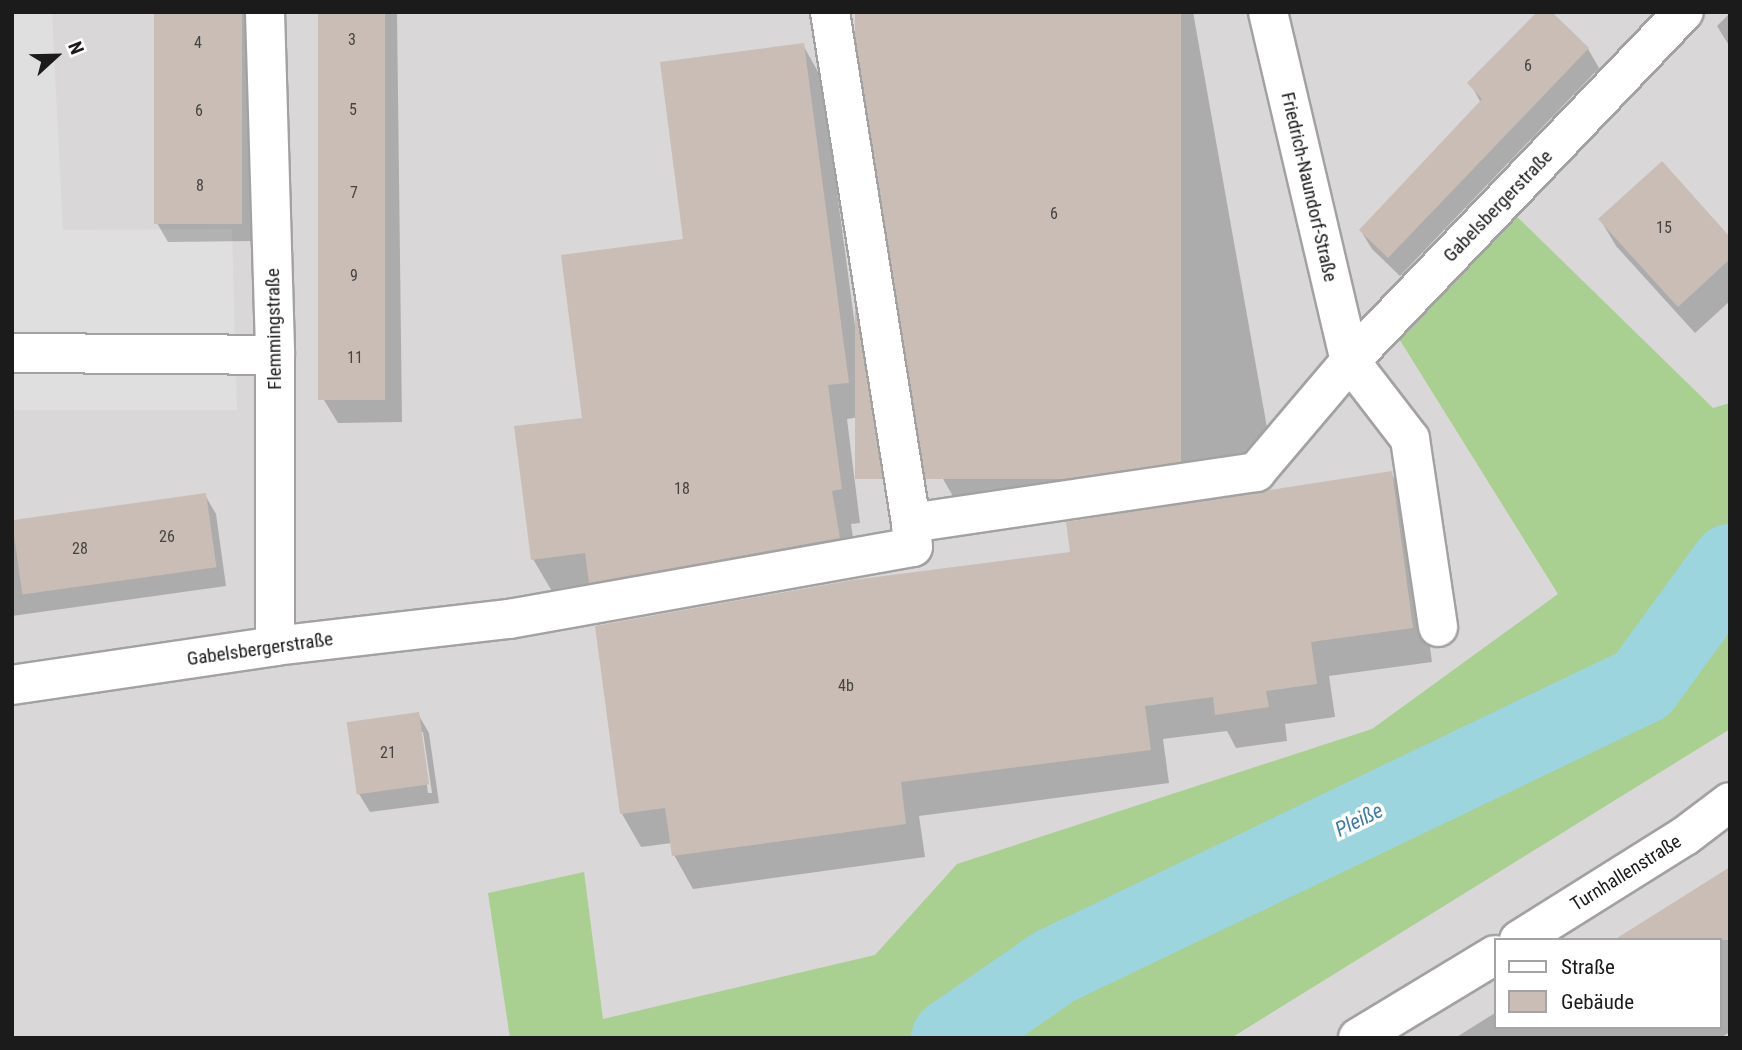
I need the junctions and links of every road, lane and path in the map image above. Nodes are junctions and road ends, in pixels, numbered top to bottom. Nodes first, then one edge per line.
1 (265, 12) edge
2 (830, 12) edge
3 (1268, 12) edge
4 (1684, 12) edge
5 (12, 354) edge
6 (275, 355) junction
7 (1350, 361) junction
8 (911, 523) junction
9 (1438, 627) dead end
10 (275, 646) junction
11 (12, 685) edge
12 (1730, 802) edge
13 (1522, 938) edge
14 (1494, 956) edge
15 (1358, 1038) edge

1 - 6 street, Flemmingstraße
2 - 8 street
3 - 7 street, Friedrich-Naundorf-Straße
4 - 7 street, Gabelsbergerstraße
5 - 6 street
6 - 10 street, Flemmingstraße
7 - 8 street, Gabelsbergerstraße
7 - 9 street
8 - 10 street, Gabelsbergerstraße
10 - 11 street, Gabelsbergerstraße
12 - 13 street, Turnhallenstraße
14 - 15 street

